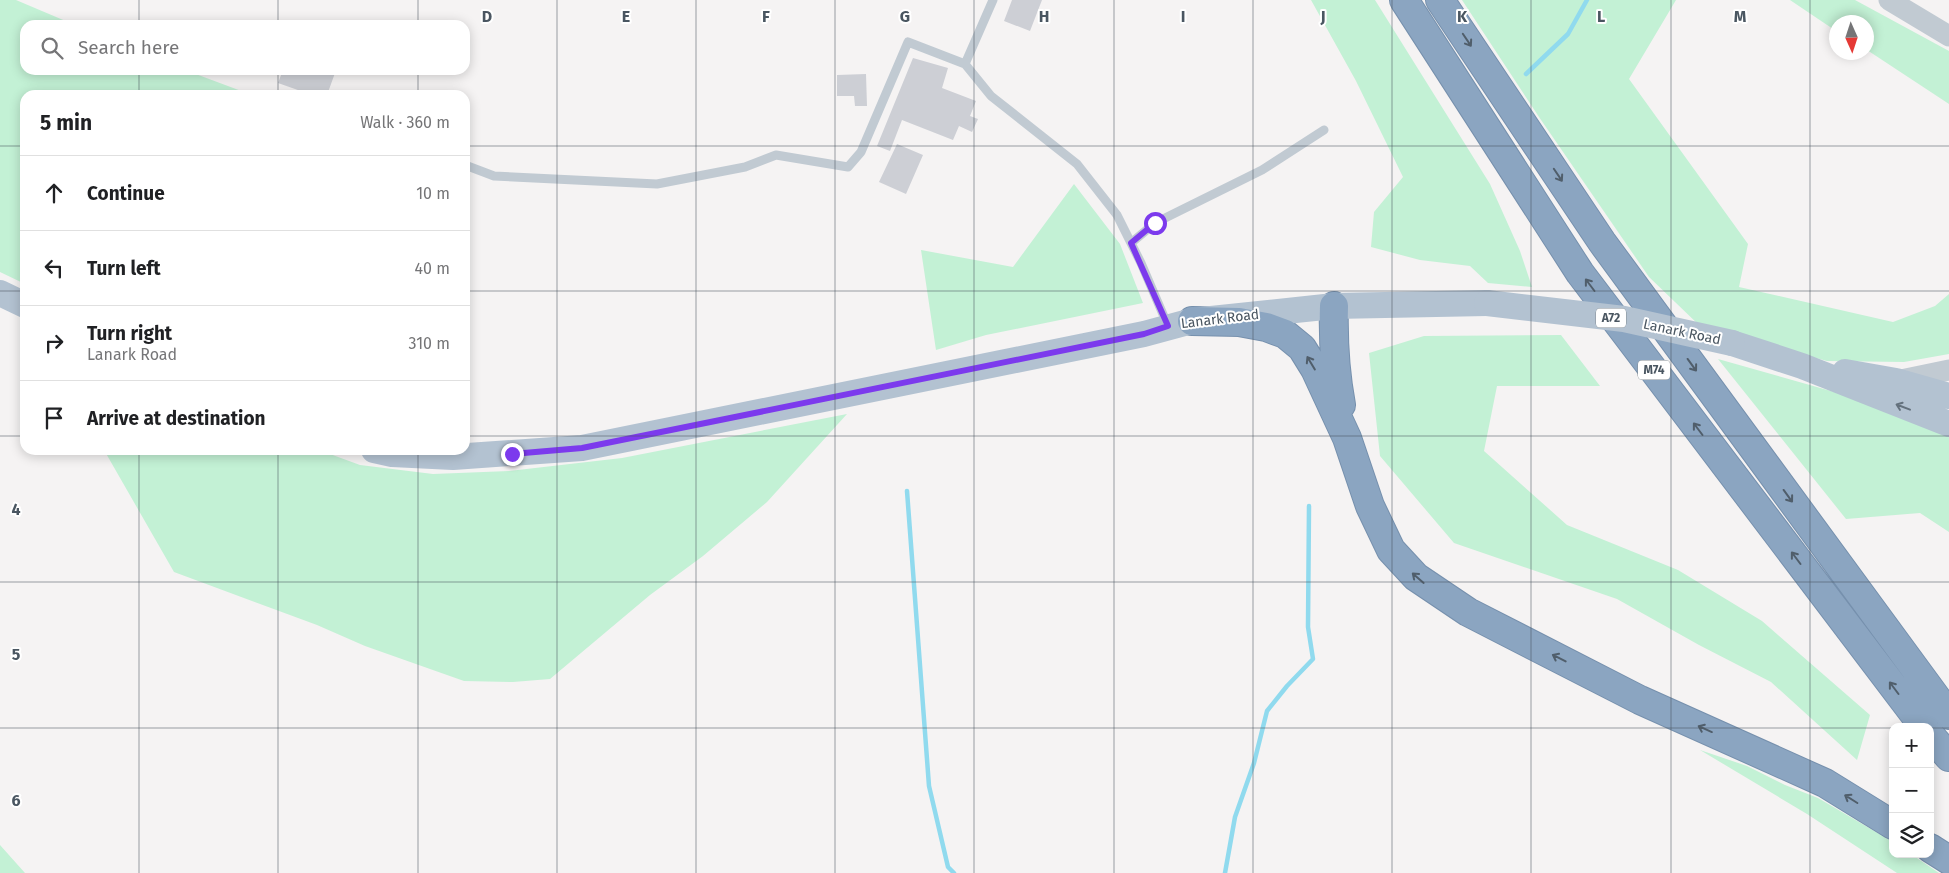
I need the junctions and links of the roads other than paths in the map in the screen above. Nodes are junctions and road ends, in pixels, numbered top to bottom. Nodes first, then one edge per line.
1 (993, 0) edge
2 (1404, 0) edge
3 (1440, 0) edge
4 (1889, 0) edge
5 (1894, 0) edge
6 (1949, 28) edge
7 (1949, 36) edge
8 (965, 64) junction
9 (1324, 130) dead end
10 (470, 167) edge
11 (1131, 243) junction
12 (0, 293) edge
13 (20, 303) edge
14 (1334, 306) junction
15 (1180, 324) junction
16 (1802, 366) junction
17 (1949, 370) edge
18 (1896, 381) junction
19 (1942, 394) edge
20 (1949, 424) edge
21 (1347, 438) junction
22 (407, 455) edge
23 (1949, 716) edge
24 (1921, 723) edge
25 (1934, 740) edge
26 (1949, 757) edge
27 (1889, 823) edge
28 (1934, 851) edge
29 (1949, 860) edge

1 - 8 lane
24 -> 2 highway, M74
3 -> 23 highway, M74
4 - 7 street
5 - 6 street
8 - 10 lane
8 - 11 lane
9 - 11 lane
11 - 15 lane
12 - 13 main road
14 - 15 main road, Lanark Road / A72
14 - 16 main road, Lanark Road / A72, bridge
14 - 21 highway
21 -> 15 highway
15 - 22 main road, Lanark Road / A72
16 - 18 main road, Lanark Road / A72
20 -> 16 main road, Lanark Road / A72
17 - 18 street
18 - 19 main road, Lanark Road / A72
27 -> 21 highway
25 - 26 highway
28 - 29 highway

